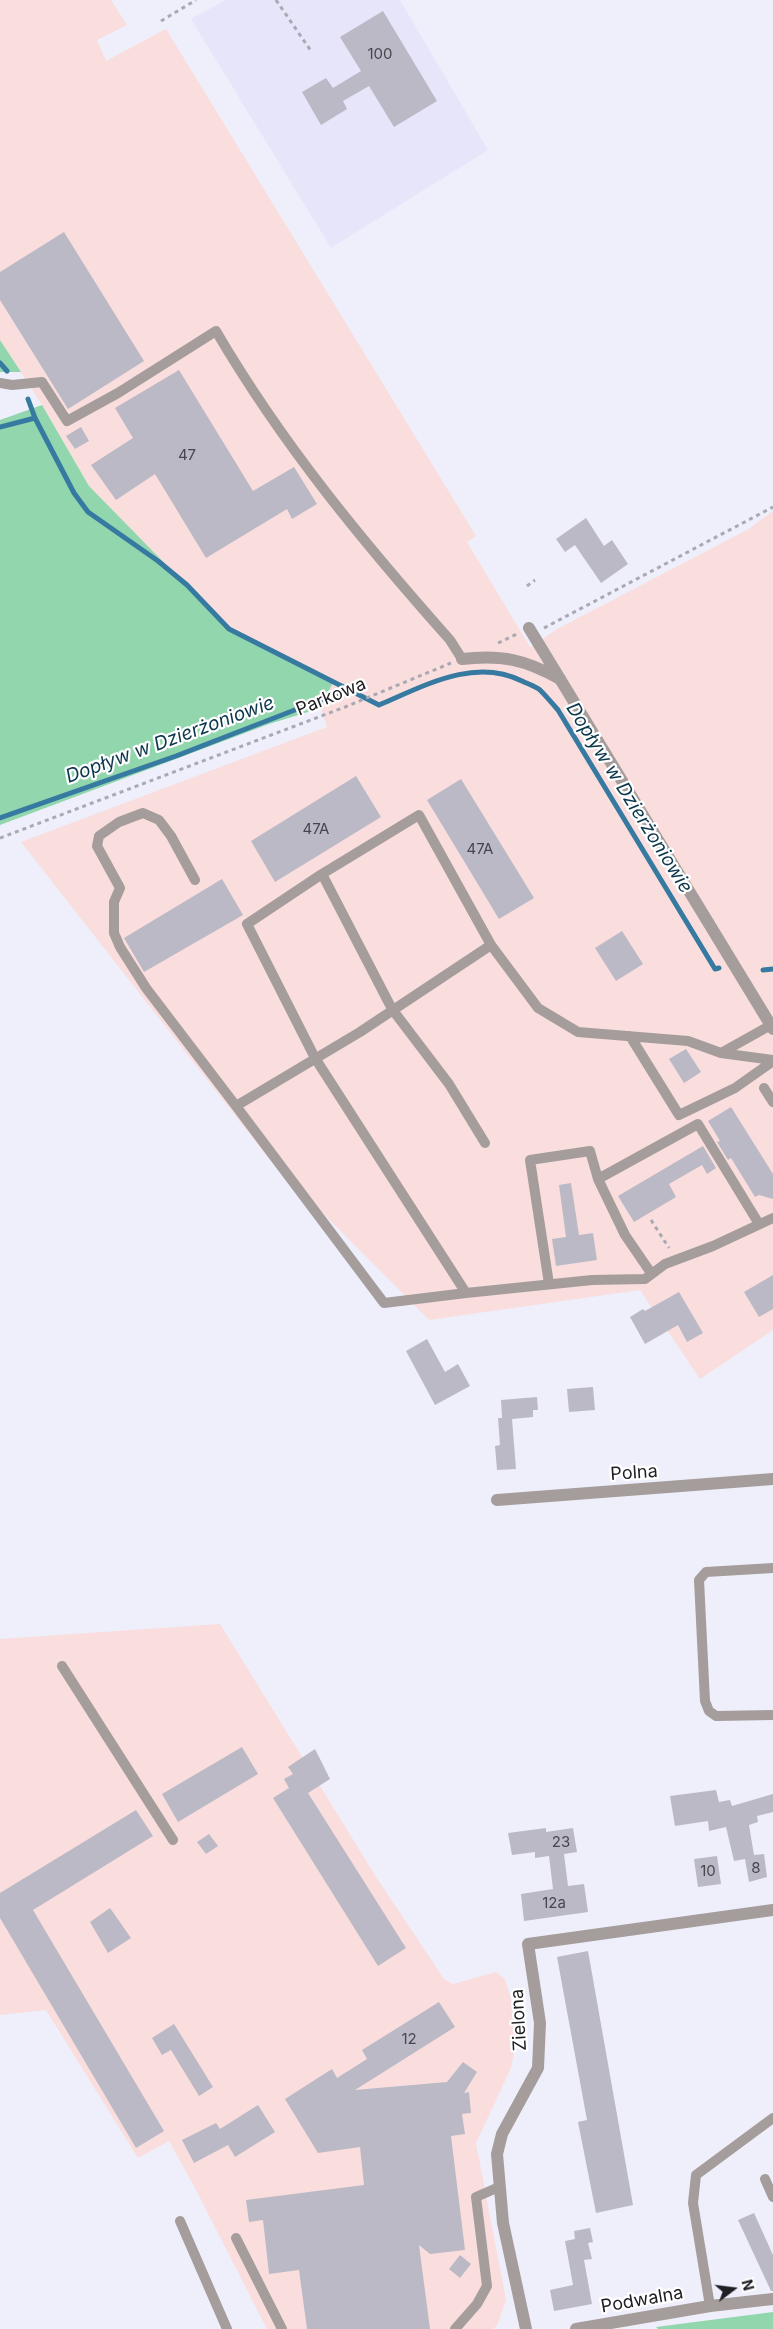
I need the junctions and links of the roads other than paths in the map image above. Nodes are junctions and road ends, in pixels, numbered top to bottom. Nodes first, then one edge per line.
1 (0, 383) edge
2 (531, 631) road end
3 (462, 659) joint
4 (560, 679) junction
5 (322, 874) junction
6 (195, 880) dead end
7 (491, 945) junction
8 (392, 1009) junction
9 (772, 1027) edge
10 (630, 1036) junction
11 (721, 1053) junction
12 (315, 1058) junction
13 (773, 1061) edge
14 (764, 1088) dead end
15 (773, 1102) edge
16 (236, 1106) junction
17 (484, 1144) dead end
18 (598, 1179) junction
19 (773, 1218) edge
20 (759, 1224) junction
21 (651, 1273) junction
22 (549, 1284) junction
23 (466, 1293) junction
24 (773, 1479) edge
25 (497, 1500) dead end
26 (773, 1568) edge
27 (62, 1666) dead end
28 (773, 1715) edge
29 (173, 1840) dead end
30 (773, 1910) edge
31 (773, 2118) edge
32 (765, 2178) dead end
33 (499, 2187) junction
34 (773, 2197) edge
35 (180, 2221) dead end
36 (236, 2238) dead end
37 (773, 2299) edge
38 (710, 2306) junction
39 (227, 2329) edge
40 (282, 2329) edge
41 (456, 2329) edge
42 (526, 2329) edge
43 (576, 2329) edge

1 - 3 lane
2 - 4 street
3 - 4 street
4 - 9 street
5 - 7 lane
5 - 8 lane
5 - 12 lane
6 - 16 lane
7 - 8 lane
7 - 10 lane
8 - 12 lane
8 - 17 lane
9 - 11 lane
10 - 11 lane
10 - 13 lane
11 - 13 lane
12 - 16 lane
12 - 23 lane
14 - 15 lane
16 - 23 lane
18 - 20 lane
18 - 21 lane
18 - 22 lane
19 - 20 lane
20 - 21 lane
21 - 22 lane
22 - 23 lane
24 - 25 street, Polna
26 - 28 lane
27 - 29 lane
30 - 33 street, Zielona
31 - 38 lane
32 - 34 lane
33 - 41 lane
33 - 42 street, Zielona
35 - 39 lane
36 - 40 lane
37 - 38 street, Podwalna
38 - 43 street, Podwalna

